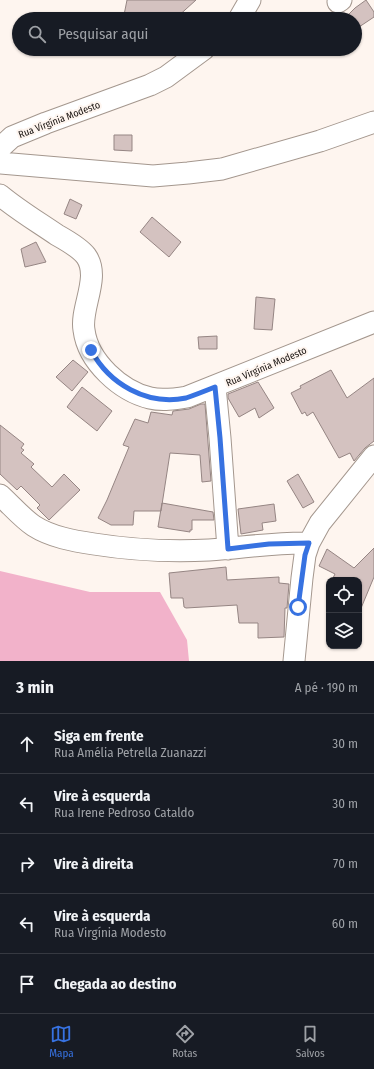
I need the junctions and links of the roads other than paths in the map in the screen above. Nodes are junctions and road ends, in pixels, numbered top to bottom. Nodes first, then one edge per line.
1 (250, 0) edge
2 (243, 12) edge
3 (195, 56) edge
4 (374, 122) edge
5 (0, 148) edge
6 (0, 163) edge
7 (0, 195) edge
8 (374, 322) edge
9 (215, 387) junction
10 (374, 456) edge
11 (0, 496) edge
12 (309, 543) junction
13 (228, 549) junction
14 (294, 661) edge

1 - 2 street
3 - 5 street, Rua Virgínia Modesto
4 - 6 street
7 - 9 street, Rua Virgínia Modesto
8 - 9 street, Rua Virgínia Modesto
9 - 13 street
10 - 12 street
11 - 13 street
12 - 13 street
12 - 14 street

